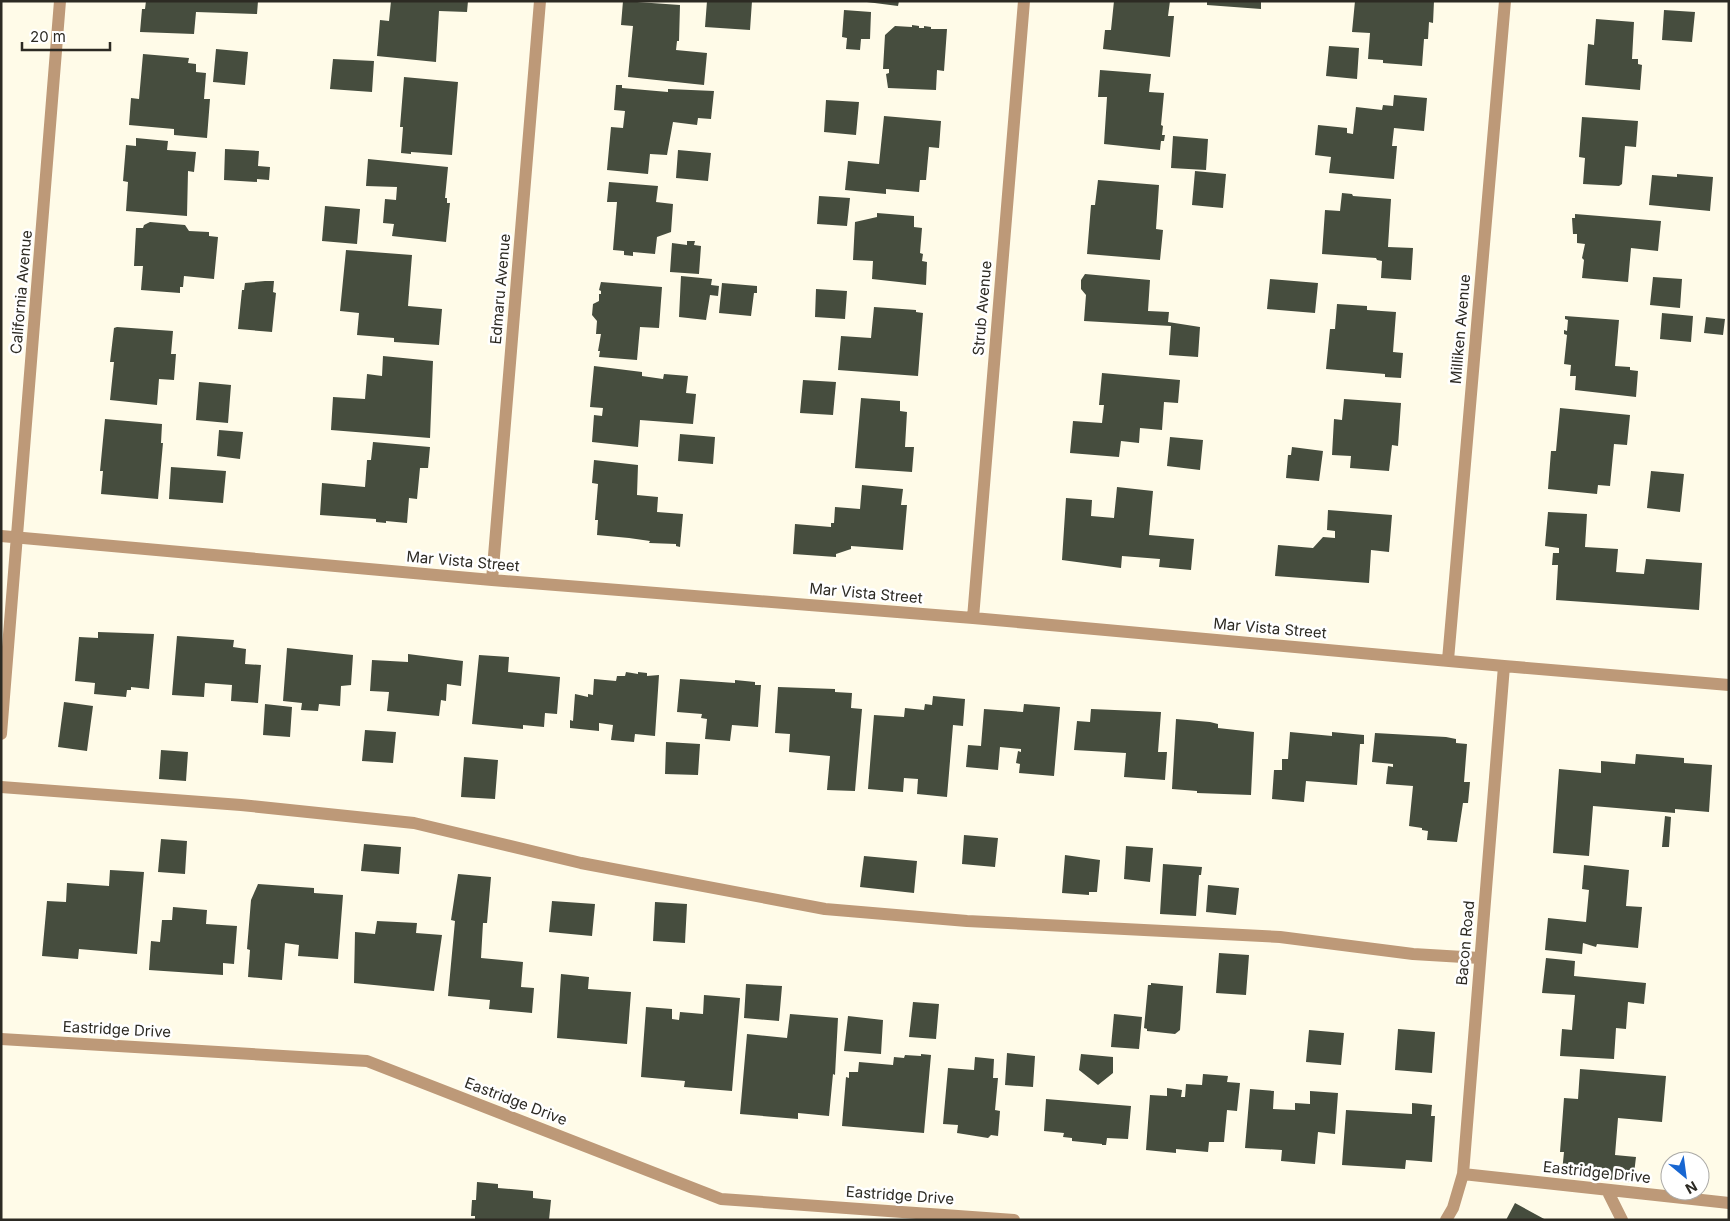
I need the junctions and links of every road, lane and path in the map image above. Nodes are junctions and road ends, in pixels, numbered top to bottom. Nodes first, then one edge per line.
1 (60, 1) edge
2 (540, 1) edge
3 (1024, 1) edge
4 (1505, 1) edge
5 (1, 536) edge
6 (17, 537) junction
7 (492, 580) junction
8 (973, 618) junction
9 (1448, 660) junction
10 (1504, 666) junction
11 (1729, 685) edge
12 (1, 734) edge
13 (1, 787) edge
14 (1480, 958) junction
15 (1, 1039) edge
16 (1463, 1174) junction
17 (1607, 1190) junction
18 (1729, 1203) edge
19 (1014, 1220) edge
20 (1446, 1220) edge
21 (1622, 1220) edge

1 - 6 street, California Avenue
2 - 7 street, Edmaru Avenue
3 - 8 street, Strub Avenue
4 - 9 street, Milliken Avenue
5 - 6 street, Mar Vista Street
6 - 7 street, Mar Vista Street
6 - 12 street, California Avenue
7 - 8 street, Mar Vista Street
8 - 9 street, Mar Vista Street
9 - 10 street, Mar Vista Street
10 - 11 street, Mar Vista Street
10 - 14 street, Bacon Road
13 - 14 street
14 - 16 street, Bacon Road
15 - 19 street, Eastridge Drive
16 - 17 street, Eastridge Drive
16 - 20 street, Bacon Road
17 - 18 street, Eastridge Drive
17 - 21 street

